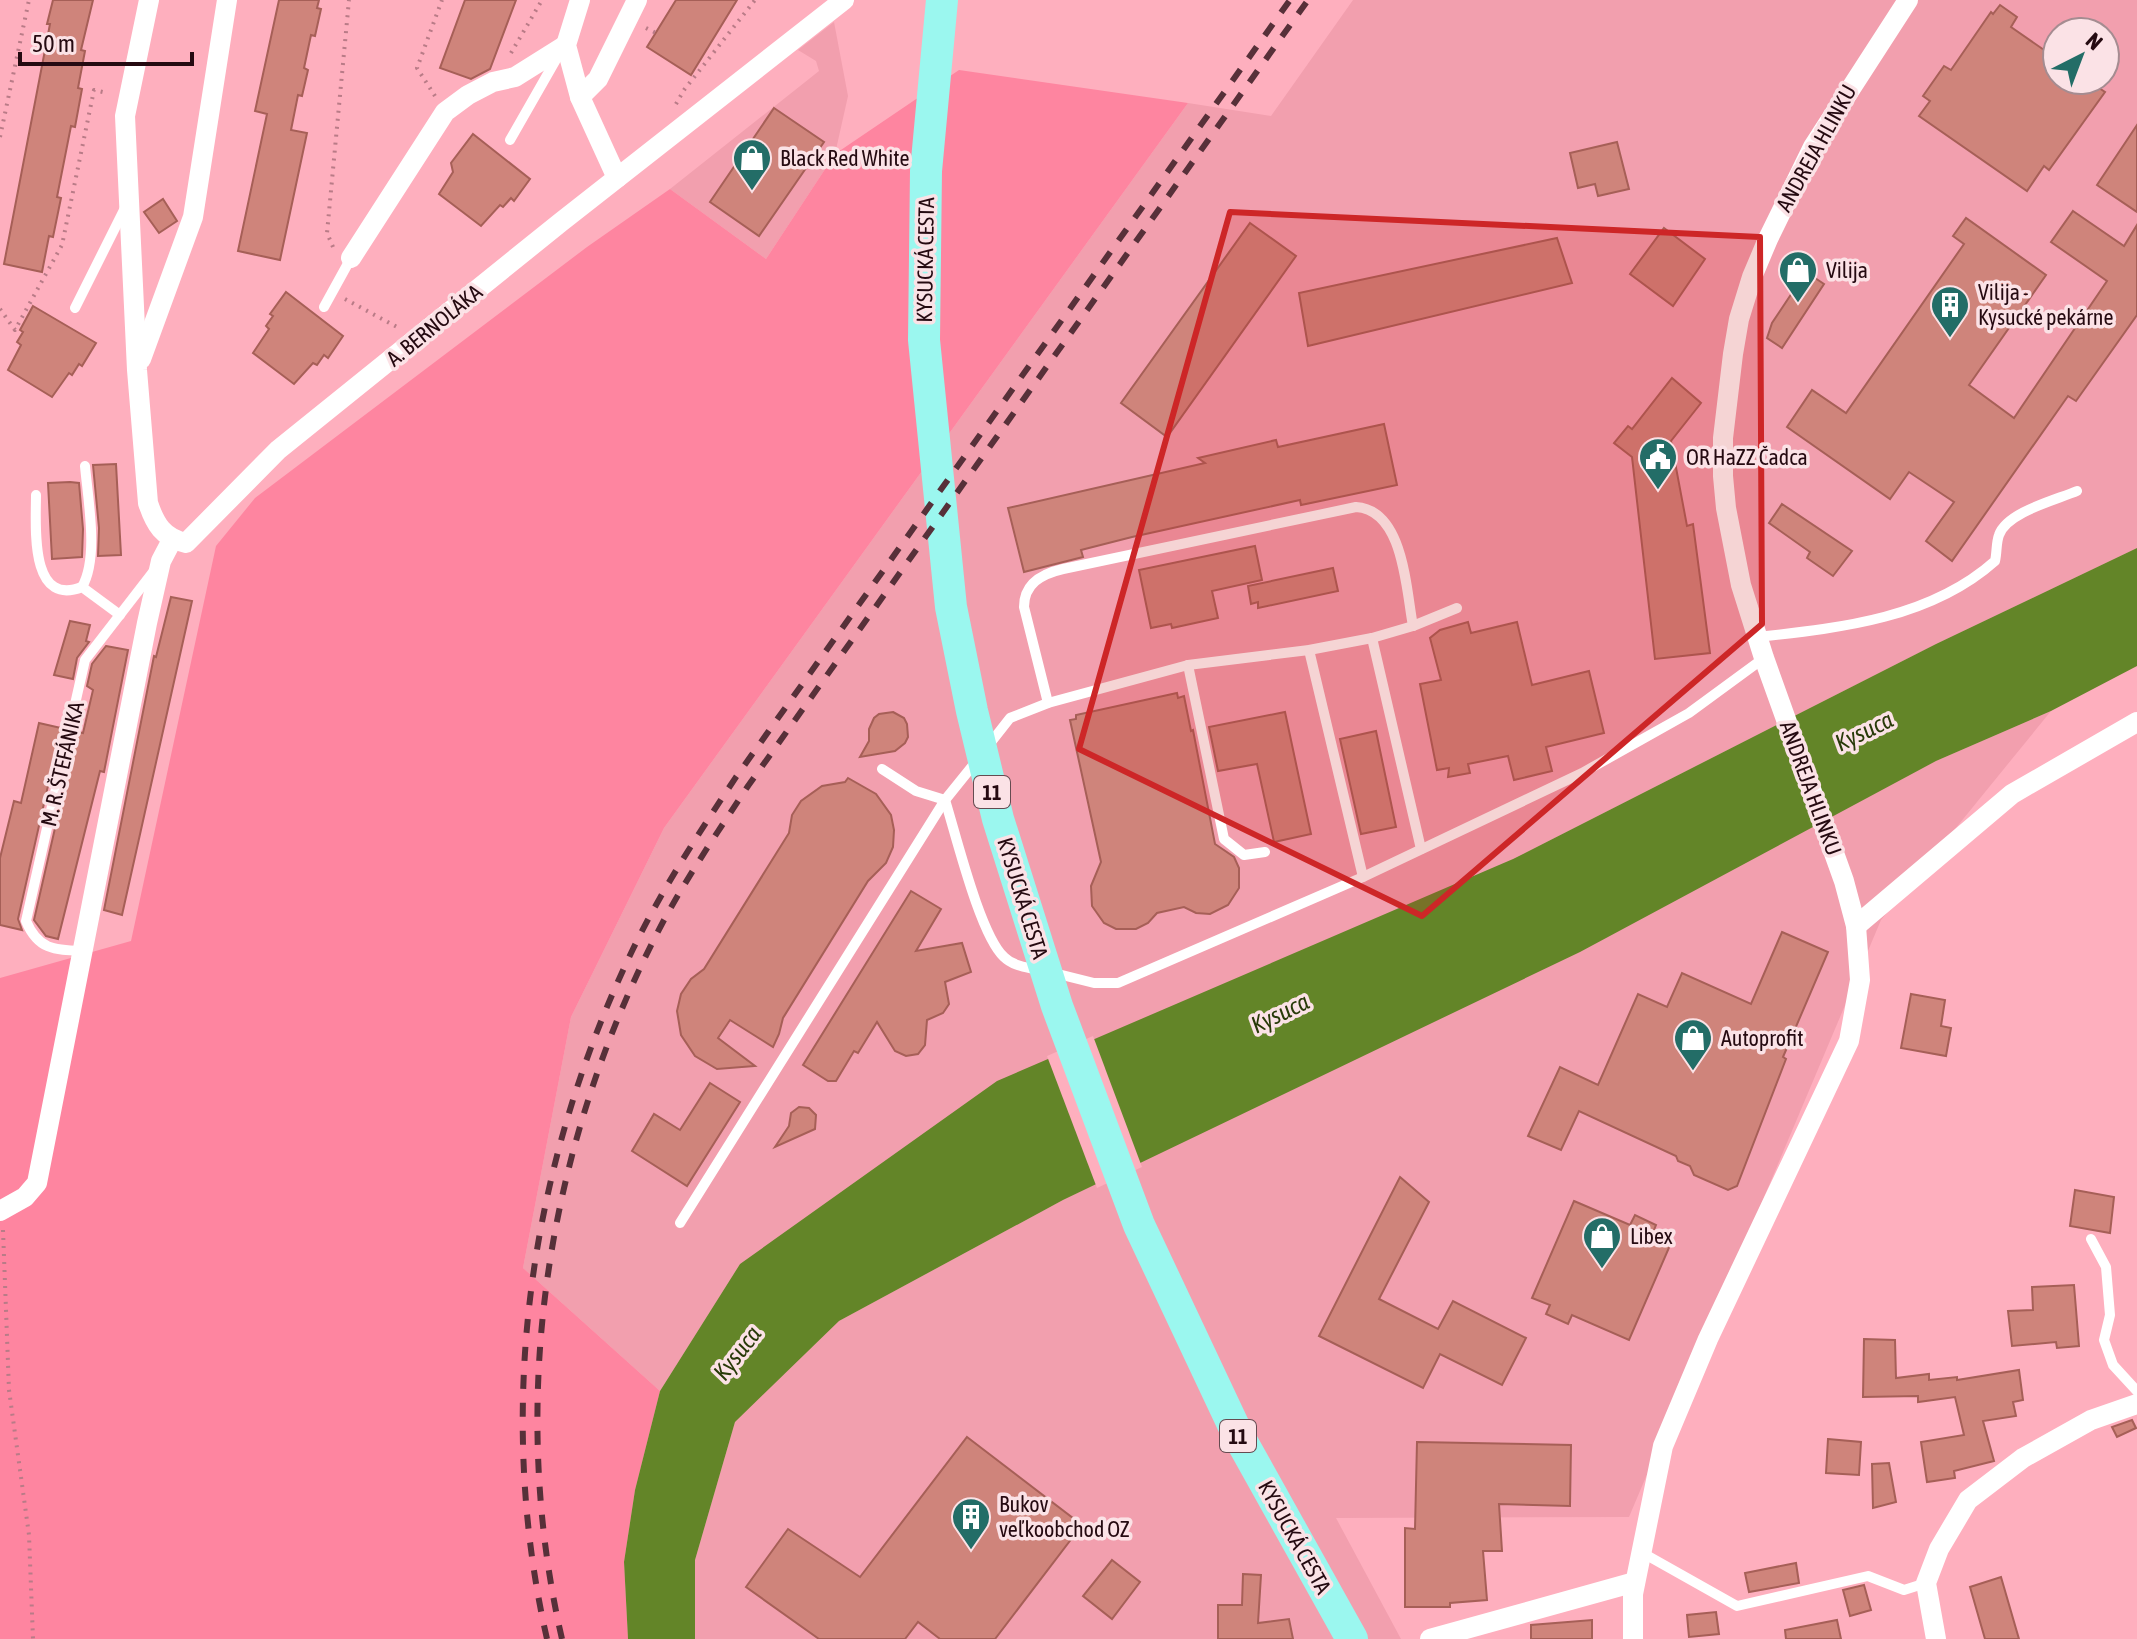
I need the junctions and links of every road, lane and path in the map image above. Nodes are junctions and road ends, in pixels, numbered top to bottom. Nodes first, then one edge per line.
1 (29, 0) edge
2 (149, 0) edge
3 (227, 0) edge
4 (349, 0) edge
5 (442, 0) edge
6 (542, 0) edge
7 (580, 0) edge
8 (637, 0) edge
9 (755, 0) edge
10 (844, 0) edge
11 (942, 0) edge
12 (1908, 0) edge
13 (566, 45) junction
14 (493, 82) junction
15 (580, 97) junction
16 (129, 98) junction
17 (445, 112) junction
18 (671, 115) dead end
19 (0, 137) edge
20 (510, 140) dead end
21 (617, 178) junction
22 (129, 199) junction
23 (351, 258) junction
24 (333, 292) junction
25 (324, 307) dead end
26 (75, 308) dead end
27 (0, 309) edge
28 (417, 338) junction
29 (137, 370) junction
30 (85, 466) dead end
31 (2077, 491) dead end
32 (36, 495) dead end
33 (172, 540) junction
34 (161, 561) junction
35 (82, 587) junction
36 (1457, 608) dead end
37 (120, 615) junction
38 (1413, 626) junction
39 (1757, 637) junction
40 (1372, 638) junction
41 (1309, 650) junction
42 (1764, 658) junction
43 (1188, 665) junction
44 (1048, 703) junction
45 (2137, 722) edge
46 (882, 769) dead end
47 (945, 800) junction
48 (1421, 849) junction
49 (1265, 852) dead end
50 (1363, 877) junction
51 (1856, 926) junction
52 (83, 951) junction
53 (1, 1211) edge
54 (680, 1223) dead end
55 (2091, 1239) dead end
56 (2137, 1391) edge
57 (2137, 1404) edge
58 (1641, 1552) junction
59 (1635, 1582) junction
60 (1926, 1583) junction
61 (33, 1639) edge
62 (1352, 1639) edge
63 (1430, 1639) edge
64 (1633, 1639) edge
65 (1936, 1639) edge

1 - 19 path
2 - 16 street
3 - 29 street
4 - 23 path
5 - 17 path
6 - 14 path
7 - 13 street
8 - 15 street
9 - 18 path
10 - 21 street, A. BERNOLÁKA
11 - 62 main road, KYSUCKÁ CESTA / 11
12 - 39 street, ANDREJA HLINKU
13 - 14 street
13 - 15 street
13 - 20 lane
14 - 17 street
15 - 21 street
16 - 22 street
16 - 27 path
17 - 23 street
21 - 28 street, A. BERNOLÁKA
22 - 26 lane
22 - 29 street
23 - 24 lane
24 - 25 lane
24 - 28 path
28 - 33 street, A. BERNOLÁKA
29 - 33 street
30 - 35 lane
31 - 39 lane
32 - 35 lane
33 - 34 street, M. R. ŠTEFÁNIKA
34 - 37 lane, M. R. ŠTEFÁNIKA
34 - 52 street, M. R. ŠTEFÁNIKA
35 - 37 lane
36 - 38 lane
37 - 52 lane, M. R. ŠTEFÁNIKA
38 - 40 lane
38 - 44 lane
39 - 42 street, ANDREJA HLINKU
40 - 41 lane
40 - 48 lane
41 - 43 lane
41 - 50 lane
42 - 48 lane
42 - 51 street, ANDREJA HLINKU
43 - 44 lane
43 - 49 lane
44 - 47 lane
45 - 51 street
46 - 47 lane
47 - 50 lane
47 - 54 lane
48 - 50 lane
51 - 58 street, ANDREJA HLINKU
52 - 53 street, M. R. ŠTEFÁNIKA
53 - 61 path
55 - 56 lane
57 - 60 street
58 - 59 street, ANDREJA HLINKU
58 - 60 lane
59 - 63 street
59 - 64 street, ANDREJA HLINKU
60 - 65 street

